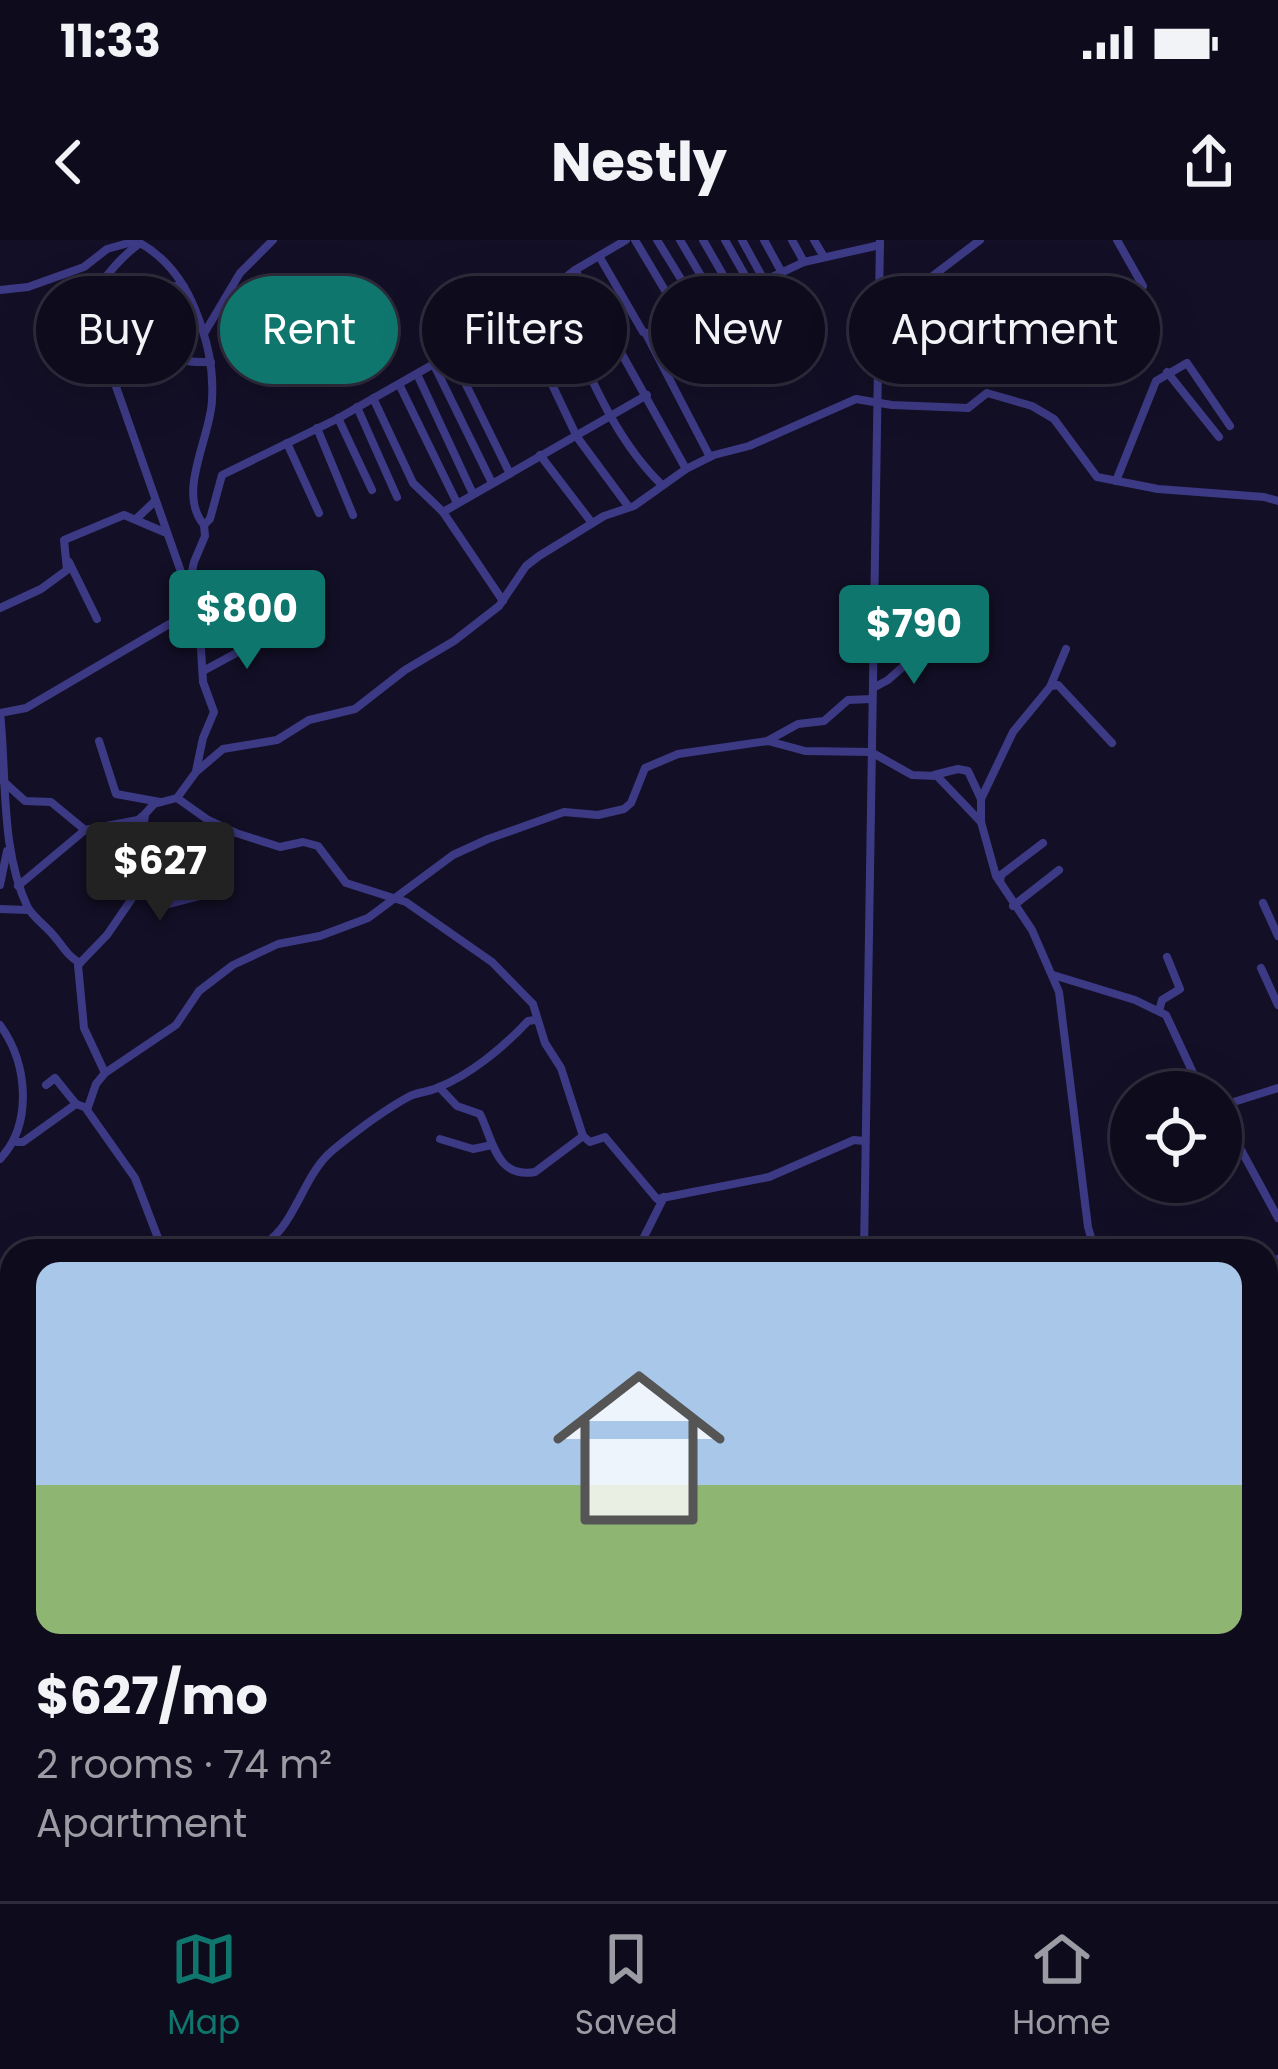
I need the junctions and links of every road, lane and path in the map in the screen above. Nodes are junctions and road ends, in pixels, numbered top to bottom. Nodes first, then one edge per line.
1 (159, 240) edge
2 (273, 240) edge
3 (626, 240) edge
4 (635, 240) edge
5 (657, 240) edge
6 (680, 240) edge
7 (703, 240) edge
8 (725, 240) edge
9 (742, 240) edge
10 (764, 240) edge
11 (792, 240) edge
12 (814, 240) edge
13 (980, 240) edge
14 (1117, 240) edge
15 (142, 243) junction
16 (880, 243) edge
17 (152, 251) junction
18 (599, 256) junction
19 (824, 257) junction
20 (804, 262) junction
21 (575, 270) junction
22 (782, 271) junction
23 (112, 276) edge
24 (176, 276) edge
25 (568, 276) edge
26 (656, 276) edge
27 (679, 276) edge
28 (701, 276) edge
29 (724, 276) edge
30 (745, 276) edge
31 (762, 276) edge
32 (772, 276) edge
33 (880, 276) edge
34 (933, 276) edge
35 (1137, 276) edge
36 (0, 290) edge
37 (196, 313) edge
38 (651, 332) edge
39 (204, 333) junction
40 (646, 334) junction
41 (196, 361) edge
42 (211, 362) junction
43 (422, 371) edge
44 (1167, 372) junction
45 (417, 374) junction
46 (115, 384) edge
47 (400, 384) junction
48 (443, 384) edge
49 (466, 384) edge
50 (552, 384) edge
51 (596, 384) edge
52 (877, 384) edge
53 (646, 394) junction
54 (373, 398) junction
55 (877, 404) junction
56 (357, 407) junction
57 (611, 416) junction
58 (338, 418) junction
59 (1230, 426) dead end
60 (317, 428) junction
61 (1219, 436) dead end
62 (577, 437) junction
63 (287, 442) junction
64 (540, 455) junction
65 (710, 457) junction
66 (686, 469) junction
67 (510, 474) junction
68 (1116, 481) junction
69 (491, 483) junction
70 (662, 485) junction
71 (372, 490) dead end
72 (472, 494) junction
73 (397, 496) dead end
74 (1278, 501) edge
75 (154, 502) junction
76 (457, 503) junction
77 (628, 506) junction
78 (443, 512) junction
79 (319, 513) dead end
80 (353, 515) dead end
81 (136, 519) junction
82 (592, 523) junction
83 (204, 525) junction
84 (164, 532) junction
85 (68, 560) junction
86 (188, 590) junction
87 (504, 602) junction
88 (187, 604) junction
89 (0, 608) edge
90 (97, 619) dead end
91 (244, 632) dead end
92 (933, 640) dead end
93 (1066, 649) dead end
94 (201, 672) junction
95 (1050, 687) junction
96 (873, 694) junction
97 (0, 713) edge
98 (768, 740) junction
99 (100, 741) dead end
100 (1112, 743) dead end
101 (871, 752) junction
102 (196, 772) junction
103 (933, 776) junction
104 (2, 780) edge
105 (177, 798) junction
106 (981, 799) junction
107 (162, 803) junction
108 (146, 814) junction
109 (981, 822) junction
110 (85, 830) junction
111 (1043, 843) dead end
112 (8, 849) junction
113 (141, 853) junction
114 (1059, 870) dead end
115 (138, 876) junction
116 (181, 876) dead end
117 (1000, 883) junction
118 (0, 885) edge
119 (18, 886) junction
120 (208, 894) dead end
121 (395, 897) junction
122 (1263, 903) dead end
123 (1013, 906) junction
124 (0, 909) edge
125 (29, 910) junction
126 (1278, 936) edge
127 (1167, 957) dead end
128 (80, 962) junction
129 (1261, 968) dead end
130 (1054, 975) junction
131 (1278, 1005) edge
132 (1159, 1011) junction
133 (535, 1020) junction
134 (0, 1024) edge
135 (1190, 1071) edge
136 (105, 1072) junction
137 (46, 1085) dead end
138 (439, 1088) junction
139 (1278, 1088) edge
140 (1242, 1101) edge
141 (76, 1104) junction
142 (87, 1108) junction
143 (583, 1136) junction
144 (440, 1138) dead end
145 (864, 1141) junction
146 (17, 1142) junction
147 (491, 1145) junction
148 (1242, 1149) edge
149 (0, 1159) edge
150 (664, 1197) junction
151 (1278, 1217) edge
152 (158, 1239) edge
153 (273, 1239) edge
154 (643, 1239) edge
155 (864, 1239) edge
156 (1093, 1239) edge

1 - 17 street
2 - 39 street
3 - 18 street
4 - 26 street
5 - 27 street
6 - 28 street
7 - 29 street
8 - 30 street
9 - 31 street
10 - 22 street
11 - 20 street
12 - 19 street
13 - 34 street
14 - 35 street
15 - 17 street
15 - 23 street
15 - 36 street
16 - 19 street
16 - 33 street
17 - 24 street
18 - 21 street
18 - 40 street
19 - 20 street
20 - 22 street
21 - 25 street
21 - 53 street
22 - 32 street
37 - 39 street
38 - 40 street
39 - 42 street
40 - 65 street
41 - 42 street
42 - 83 street
43 - 45 street
44 - 59 street
44 - 61 street
44 - 68 street
45 - 47 street
45 - 72 street
46 - 75 street
47 - 54 street
47 - 76 street
48 - 69 street
49 - 67 street
50 - 62 street
51 - 57 street
52 - 55 street
53 - 57 street
53 - 66 street
54 - 56 street
54 - 78 street
55 - 65 street
55 - 68 street
55 - 96 street
56 - 58 street
56 - 73 street
57 - 62 street
57 - 70 street
58 - 60 street
58 - 71 street
60 - 63 street
60 - 80 street
62 - 64 street
62 - 77 street
63 - 79 street
63 - 83 street
64 - 67 street
64 - 82 street
65 - 66 street
66 - 70 street
67 - 69 street
68 - 74 street
69 - 72 street
70 - 77 street
72 - 76 street
75 - 81 street
75 - 84 street
76 - 78 street
77 - 82 street
78 - 87 street
81 - 84 street
81 - 85 street
82 - 87 street
83 - 86 street
84 - 86 street
85 - 89 street
85 - 90 street
86 - 88 street
87 - 102 street
88 - 94 street
88 - 97 street
91 - 94 street
92 - 96 street
93 - 95 street
94 - 102 street
95 - 100 street
95 - 106 street
96 - 98 street
96 - 101 street
97 - 104 street
98 - 101 street
98 - 121 street
99 - 107 street
101 - 103 street
101 - 145 street
102 - 105 street
103 - 106 street
103 - 109 street
104 - 110 street
104 - 112 street
105 - 107 street
105 - 121 street
106 - 109 street
107 - 108 street
108 - 110 street
108 - 113 street
109 - 117 street
110 - 119 street
111 - 117 street
112 - 118 street
112 - 119 street
113 - 115 street
113 - 116 street
114 - 123 street
115 - 120 street
115 - 128 street
117 - 123 street
119 - 125 street
121 - 133 street
121 - 136 street
122 - 126 street
123 - 130 street
124 - 125 street
125 - 128 street
127 - 132 street
128 - 136 street
129 - 131 street
130 - 132 street
130 - 156 street
132 - 135 street
133 - 138 street
133 - 143 street
134 - 146 street
136 - 142 street
137 - 141 street
138 - 147 street
138 - 153 street
139 - 140 street
141 - 142 street
141 - 146 street
142 - 152 street
143 - 147 street
143 - 150 street
144 - 147 street
145 - 150 street
145 - 155 street
146 - 149 street
148 - 151 street
150 - 154 street

